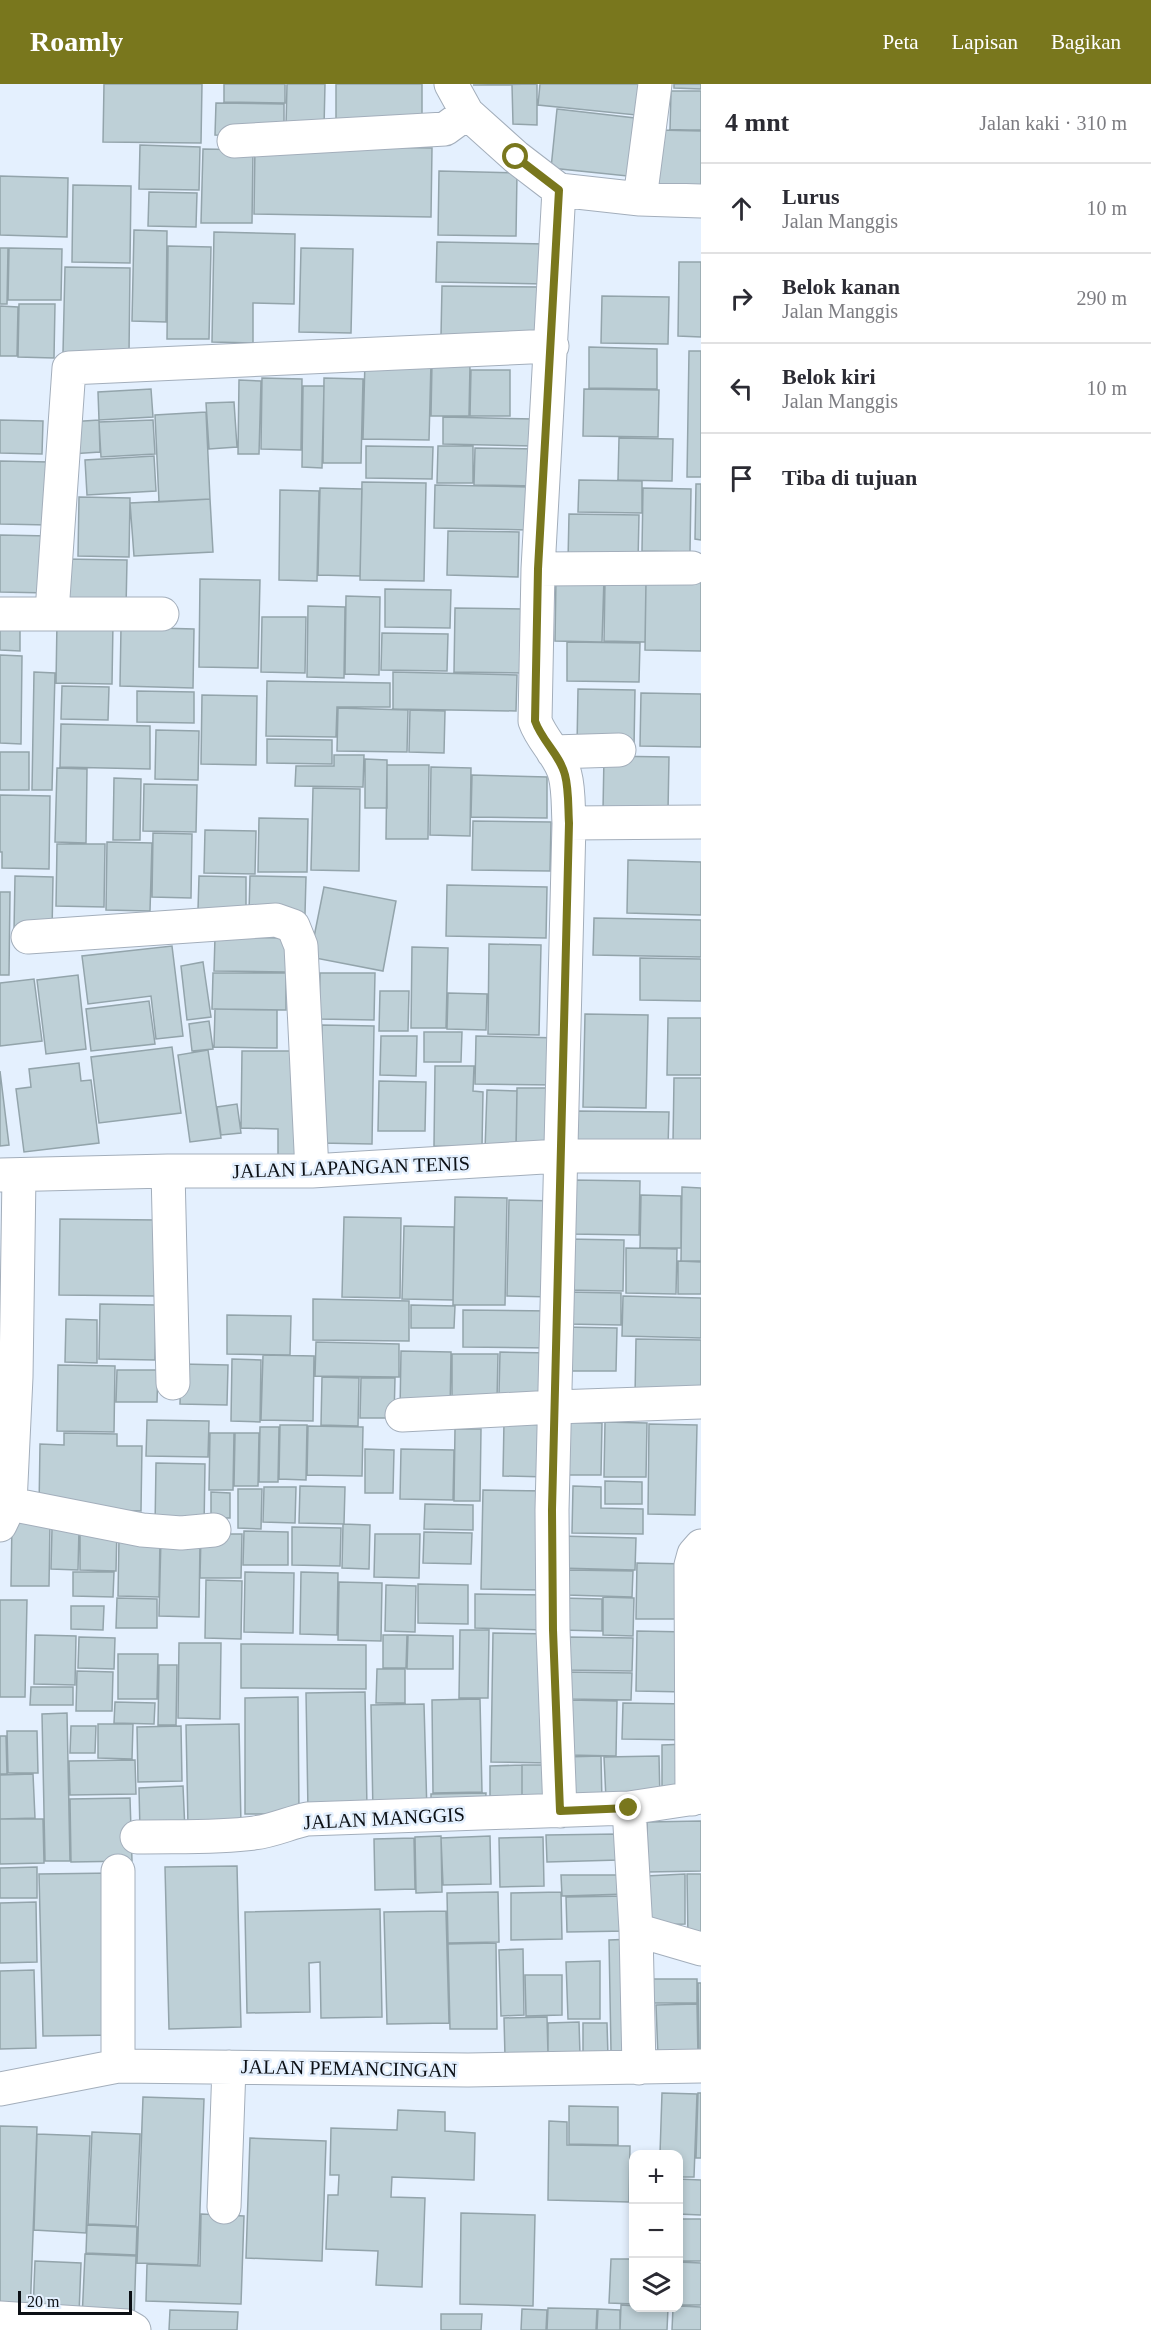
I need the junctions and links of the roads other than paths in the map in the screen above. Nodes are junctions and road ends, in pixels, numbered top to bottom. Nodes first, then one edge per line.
1 (451, 84) edge
2 (655, 84) edge
3 (467, 113) junction
4 (234, 141) dead end
5 (559, 190) junction
6 (640, 199) junction
7 (701, 201) edge
8 (552, 346) junction
9 (692, 568) dead end
10 (538, 569) junction
11 (52, 612) junction
12 (0, 614) edge
13 (162, 614) dead end
14 (620, 750) dead end
15 (553, 752) junction
16 (700, 822) edge
17 (569, 823) junction
18 (28, 937) dead end
19 (560, 1156) junction
20 (701, 1156) edge
21 (168, 1172) junction
22 (312, 1172) junction
23 (10, 1175) edge
24 (174, 1383) dead end
25 (701, 1402) edge
26 (555, 1407) junction
27 (402, 1415) dead end
28 (5, 1515) edge
29 (214, 1530) dead end
30 (701, 1546) edge
31 (696, 1798) edge
32 (629, 1808) junction
33 (560, 1811) junction
34 (137, 1837) dead end
35 (118, 1871) dead end
36 (636, 1930) junction
37 (701, 1949) edge
38 (118, 2066) junction
39 (701, 2066) edge
40 (230, 2067) junction
41 (639, 2068) junction
42 (0, 2089) edge
43 (224, 2207) dead end
44 (0, 2318) edge
45 (134, 2330) edge

1 - 3 street
2 - 6 street
3 - 4 street
3 - 5 street
5 - 6 street
5 - 8 street
6 - 7 street
8 - 10 street
8 - 11 street
9 - 10 street
10 - 15 street
11 - 12 street
11 - 13 street
14 - 15 street
15 - 17 street
16 - 17 street
17 - 19 street
18 - 22 street
19 - 20 street, JALAN LAPANGAN TENIS
19 - 22 street, JALAN LAPANGAN TENIS
19 - 26 street
21 - 22 street, JALAN LAPANGAN TENIS
21 - 23 street, JALAN LAPANGAN TENIS
21 - 24 street
23 - 28 street
25 - 26 street
26 - 27 street
26 - 33 street
28 - 29 street
30 - 31 street
31 - 32 street, JALAN MANGGIS
32 - 33 street, JALAN MANGGIS
32 - 36 street
33 - 34 street, JALAN MANGGIS
35 - 38 street
36 - 37 street
36 - 41 street
38 - 40 street, JALAN PEMANCINGAN
38 - 42 street, JALAN PEMANCINGAN
39 - 41 street, JALAN PEMANCINGAN
40 - 41 street, JALAN PEMANCINGAN
40 - 43 street
44 - 45 street

